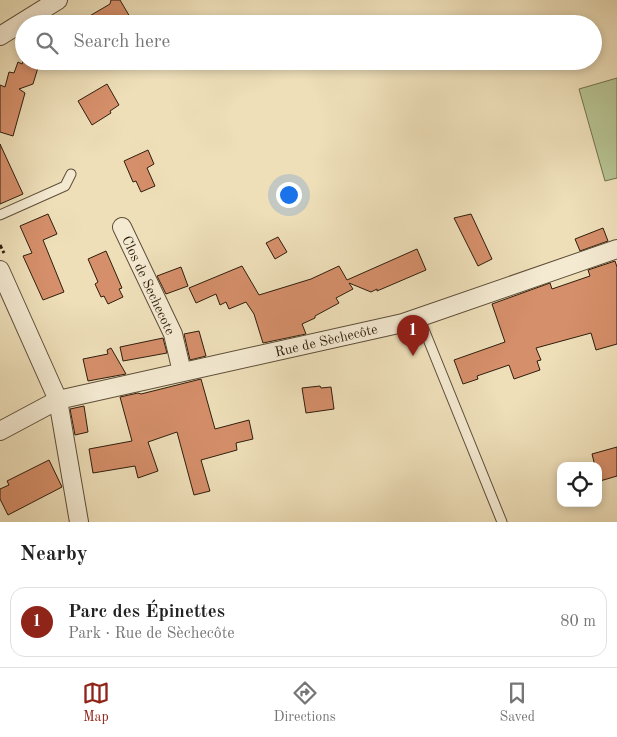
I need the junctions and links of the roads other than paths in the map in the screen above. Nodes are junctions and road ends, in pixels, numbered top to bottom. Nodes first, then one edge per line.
1 (58, 0) edge
2 (34, 15) edge
3 (15, 27) edge
4 (0, 36) edge
5 (71, 174) dead end
6 (0, 215) edge
7 (122, 227) dead end
8 (617, 249) edge
9 (0, 270) edge
10 (419, 317) junction
11 (182, 372) junction
12 (58, 400) junction
13 (0, 431) edge
14 (79, 522) edge
15 (502, 522) edge

1 - 2 street
3 - 4 street
5 - 6 lane
7 - 11 street, Clos de Sechecote
8 - 10 street, Rue de Sèchecôte
9 - 12 street
10 - 11 street, Rue de Sèchecôte
10 - 15 lane
11 - 12 street, Rue de Sèchecôte
12 - 13 street, Rue de Sèchecôte
12 - 14 street

